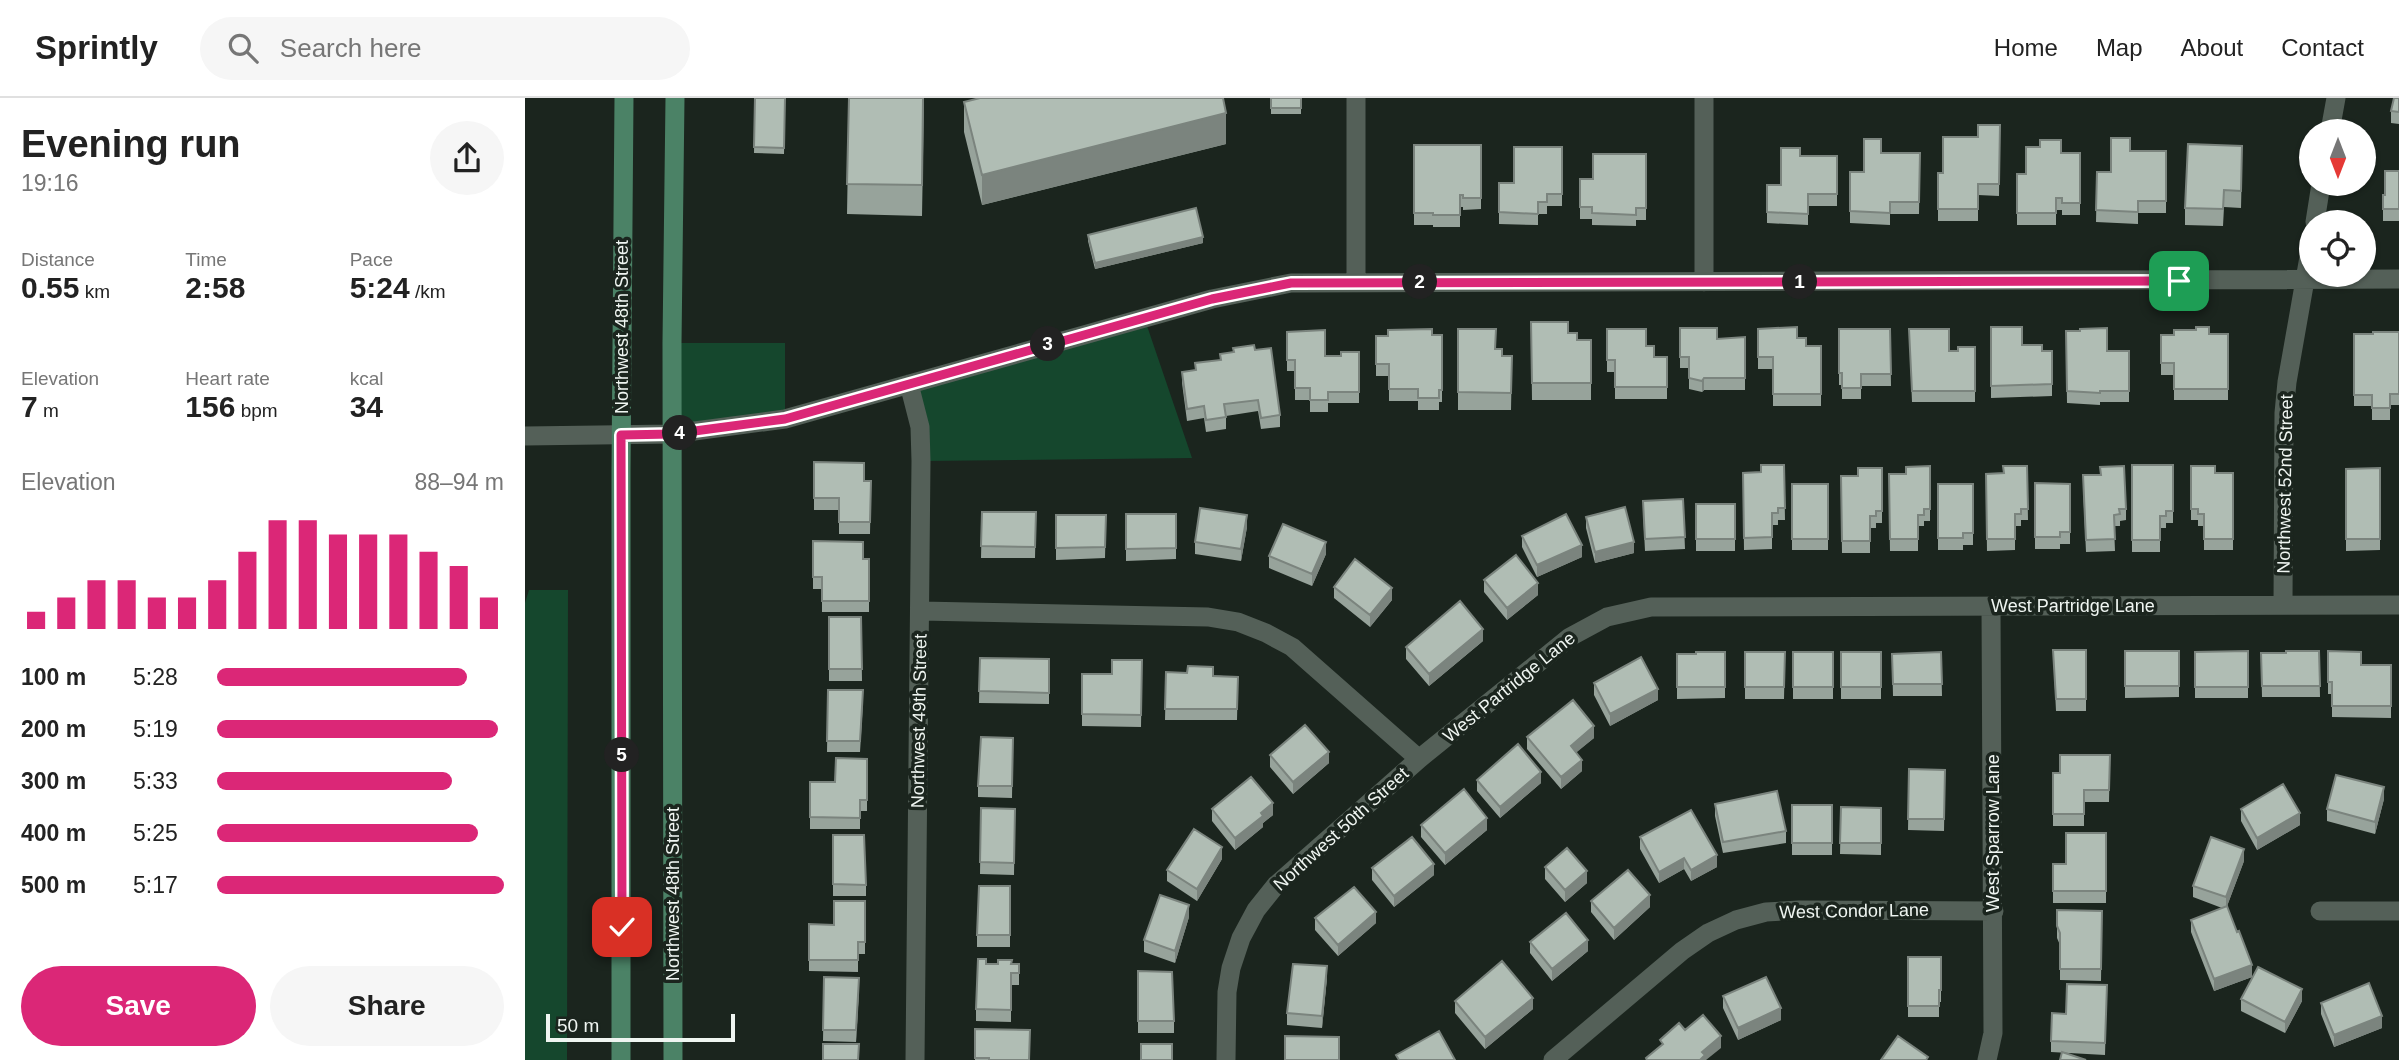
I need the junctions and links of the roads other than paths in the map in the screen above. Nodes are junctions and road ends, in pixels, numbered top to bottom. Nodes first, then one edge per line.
1 (624, 98) edge
2 (675, 98) edge
3 (1356, 98) edge
4 (1704, 98) edge
5 (2336, 98) edge
6 (2332, 119) edge
7 (2376, 279) edge
8 (2399, 279) edge
9 (2299, 280) edge
10 (1356, 281) junction
11 (1705, 282) junction
12 (2303, 287) edge
13 (909, 384) junction
14 (672, 434) junction
15 (621, 435) junction
16 (525, 436) edge
17 (2283, 604) junction
18 (2399, 604) edge
19 (1991, 606) junction
20 (921, 611) junction
21 (1419, 759) junction
22 (1994, 911) junction
23 (2320, 911) dead end
24 (2399, 911) edge
25 (621, 1060) edge
26 (673, 1060) edge
27 (915, 1060) edge
28 (1226, 1060) edge
29 (1553, 1060) edge
30 (1987, 1060) edge

1 - 15 main road, Northwest 48th Street
2 - 14 main road, Northwest 48th Street
3 - 10 street
4 - 11 street
5 - 6 street
7 - 8 street
9 - 11 street
10 - 11 street
10 - 13 street
12 - 17 street, Northwest 52nd Street
13 - 14 street
13 - 20 street, Northwest 49th Street
14 - 15 street
14 - 26 main road, Northwest 48th Street
15 - 16 street
15 - 25 main road, Northwest 48th Street
17 - 18 street, West Partridge Lane
17 - 19 street, West Partridge Lane
19 - 21 street, West Partridge Lane
19 - 22 street, West Sparrow Lane
20 - 21 street
20 - 27 street, Northwest 49th Street
21 - 28 street, Northwest 50th Street
22 - 29 street, West Condor Lane
22 - 30 street, West Sparrow Lane
23 - 24 street

